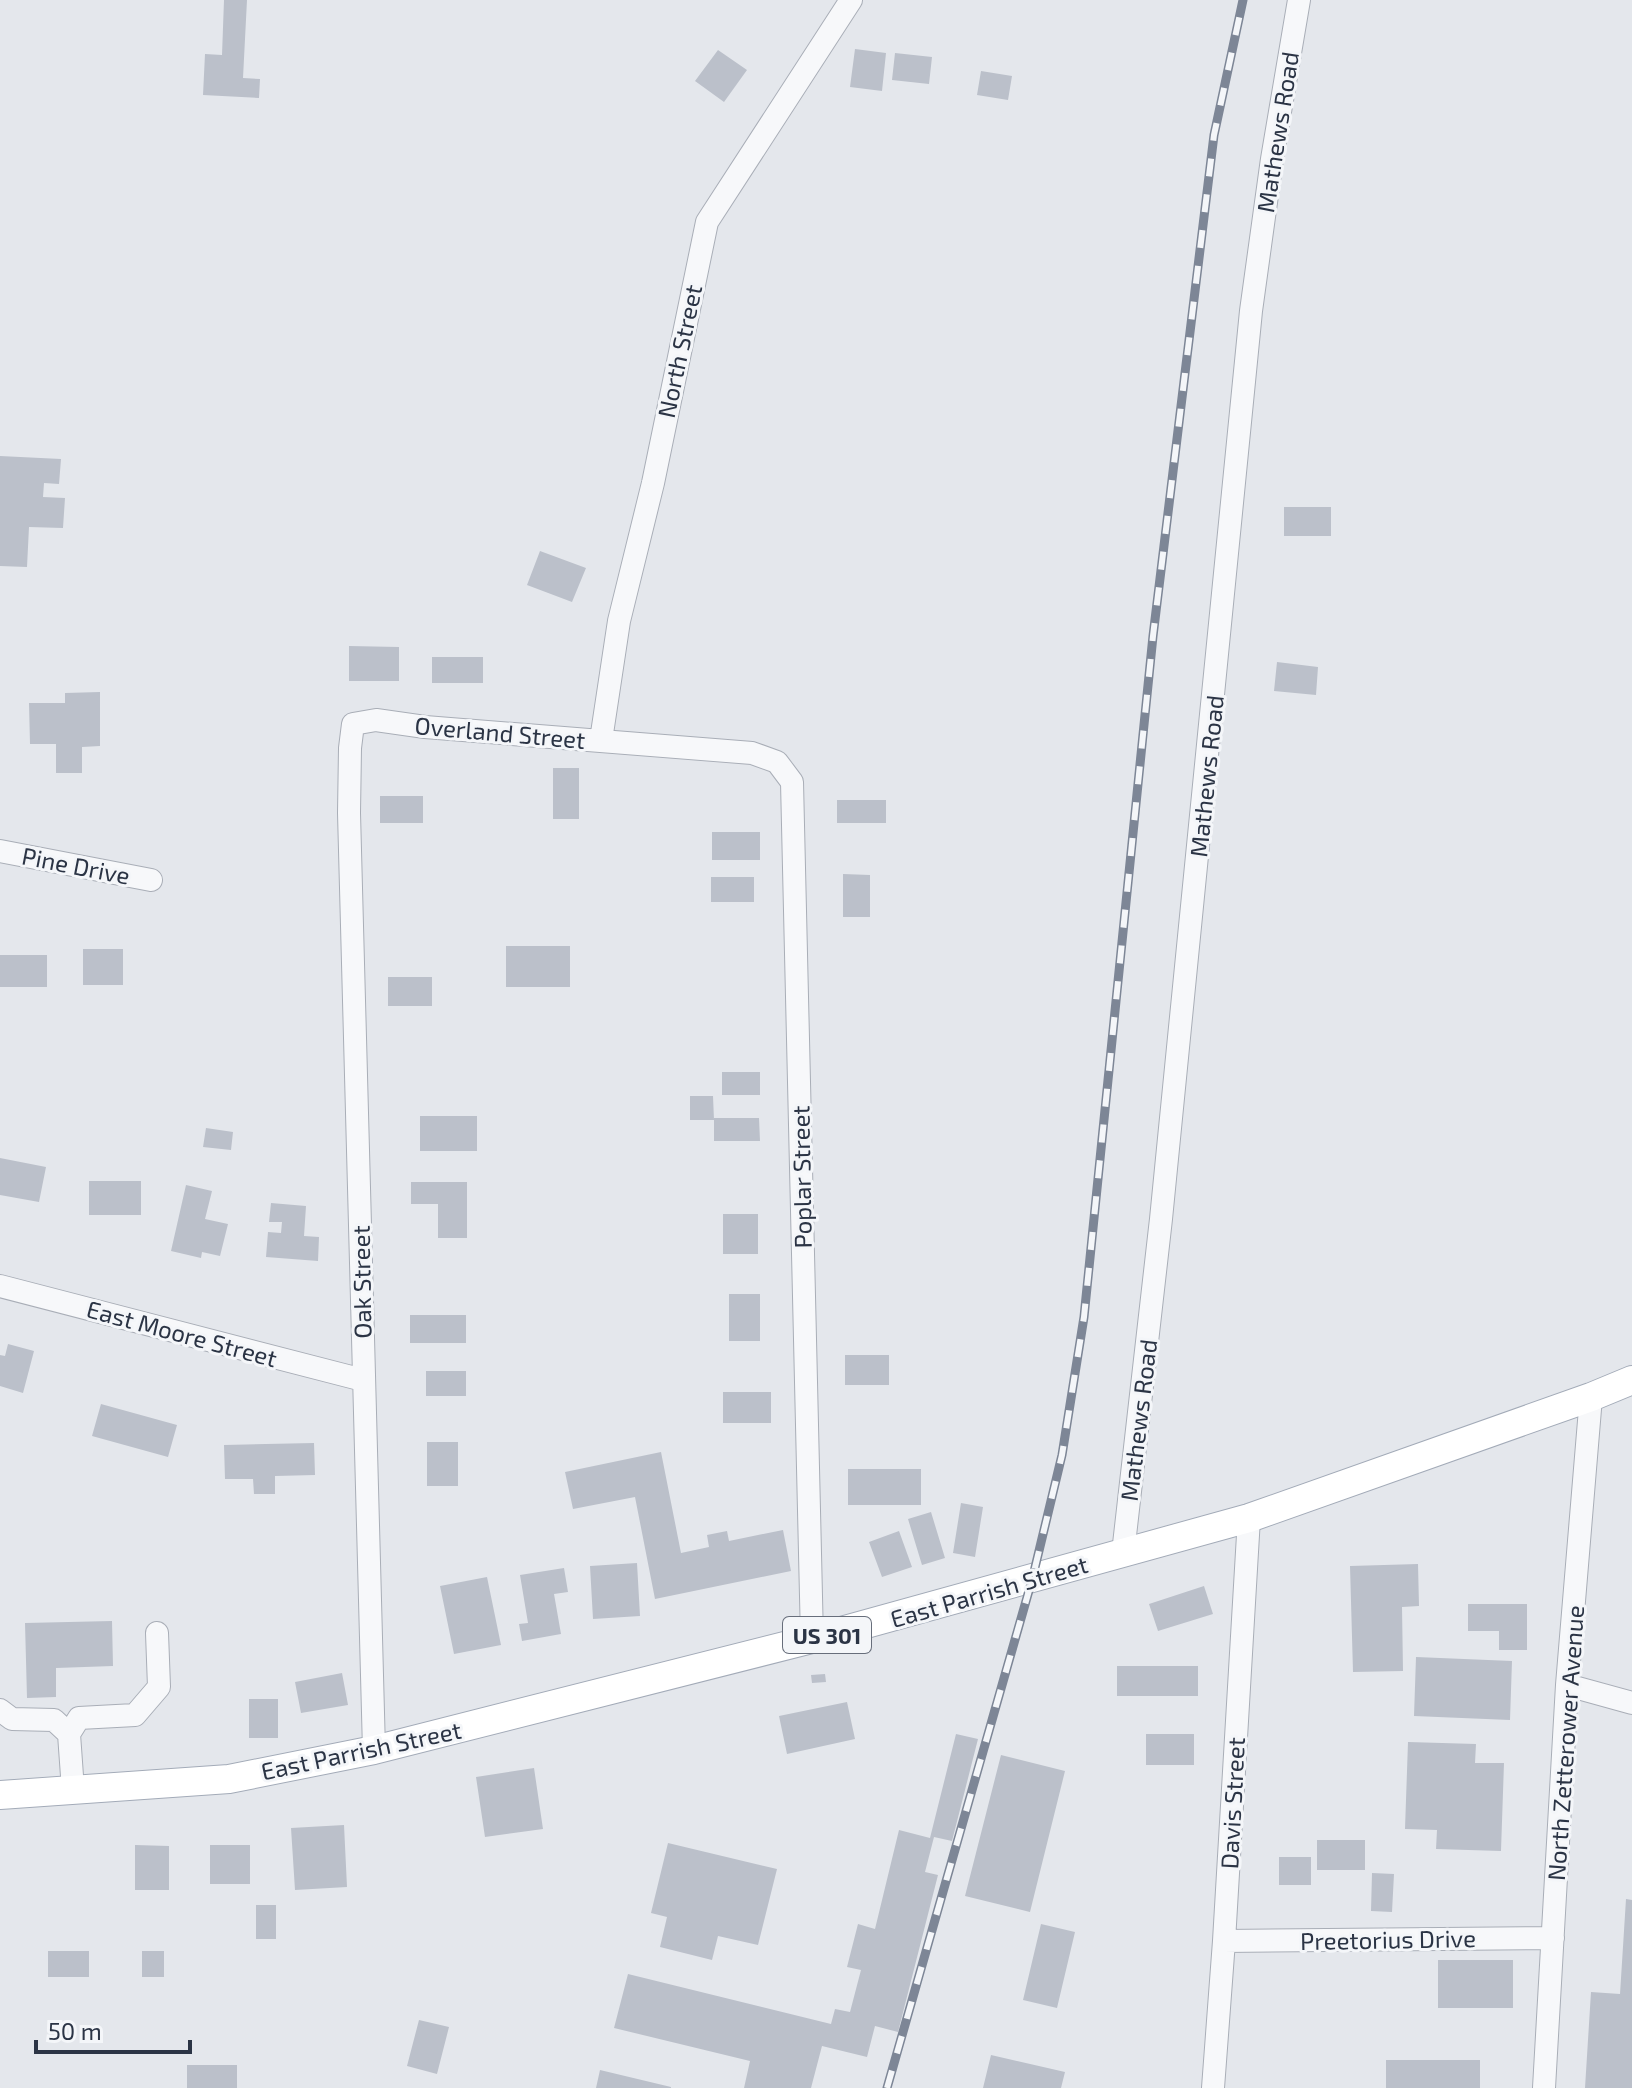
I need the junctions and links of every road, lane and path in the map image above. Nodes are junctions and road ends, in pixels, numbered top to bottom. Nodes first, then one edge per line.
1 (851, 0) edge
2 (1299, 0) edge
3 (601, 740) junction
4 (736, 752) joint
5 (349, 813) joint
6 (0, 851) edge
7 (151, 880) dead end
8 (0, 1286) edge
9 (363, 1380) junction
10 (1632, 1380) edge
11 (1591, 1397) junction
12 (1249, 1518) junction
13 (1123, 1553) junction
14 (157, 1633) dead end
15 (812, 1639) junction
16 (1567, 1685) junction
17 (1632, 1703) edge
18 (0, 1710) edge
19 (69, 1734) junction
20 (374, 1750) junction
21 (73, 1790) junction
22 (0, 1795) edge
23 (1553, 1938) junction
24 (1224, 1941) junction
25 (1213, 2088) edge
26 (1544, 2088) edge

1 - 3 street, North Street
2 - 13 street, Mathews Road
3 - 4 street, Overland Street
3 - 5 street, Overland Street
4 - 15 street, Poplar Street
5 - 9 street, Oak Street
6 - 7 street, Pine Drive
8 - 9 street, East Moore Street
9 - 20 street, Oak Street
10 - 11 main road, East Parrish Street / US 301
11 - 12 main road, East Parrish Street / US 301
11 - 16 street, North Zetterower Avenue
12 - 13 main road, East Parrish Street / US 301
12 - 24 street, Davis Street
13 - 15 main road, East Parrish Street / US 301
14 - 19 street
15 - 20 main road, East Parrish Street / US 301
16 - 17 street
16 - 23 street, North Zetterower Avenue
18 - 19 street
19 - 21 street
20 - 21 main road, East Parrish Street / US 301
21 - 22 main road, East Parrish Street / US 301
23 - 24 street, Preetorius Drive
23 - 26 street, North Zetterower Avenue
24 - 25 street, Davis Street

